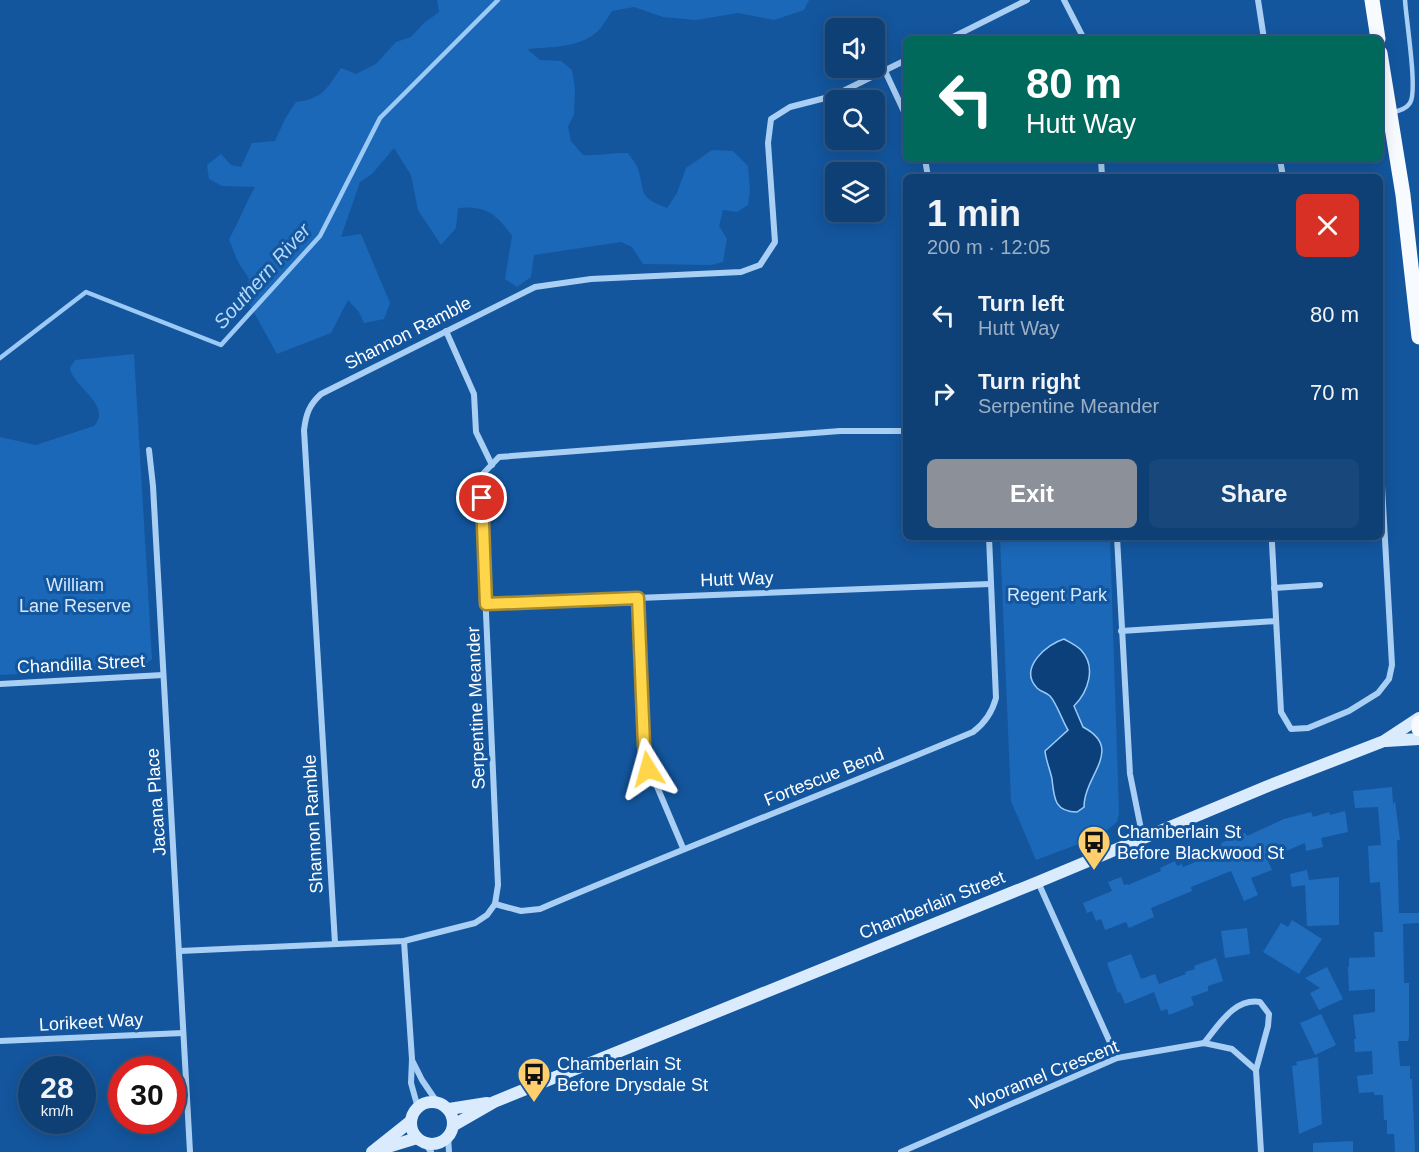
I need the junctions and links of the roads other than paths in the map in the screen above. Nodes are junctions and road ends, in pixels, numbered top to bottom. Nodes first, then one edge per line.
1 (1027, 0) edge
2 (1064, 0) edge
3 (1258, 0) edge
4 (1372, 0) edge
5 (1405, 0) edge
6 (955, 36) edge
7 (1082, 36) edge
8 (1264, 36) edge
9 (1378, 36) edge
10 (903, 62) edge
11 (885, 71) joint
12 (1383, 71) edge
13 (870, 78) edge
14 (903, 110) edge
15 (1390, 113) junction
16 (446, 331) junction
17 (1419, 337) edge
18 (903, 431) edge
19 (149, 450) dead end
20 (492, 465) junction
21 (1383, 504) edge
22 (989, 540) edge
23 (1117, 540) edge
24 (1272, 543) dead end
25 (990, 584) junction
26 (1320, 585) dead end
27 (1274, 588) junction
28 (638, 598) junction
29 (486, 604) junction
30 (1276, 621) junction
31 (1121, 631) junction
32 (163, 675) junction
33 (0, 684) edge
34 (1419, 718) edge
35 (1419, 723) edge
36 (1419, 729) edge
37 (1419, 739) edge
38 (1384, 741) junction
39 (1143, 839) junction
40 (683, 848) junction
41 (1038, 882) junction
42 (495, 904) junction
43 (404, 941) junction
44 (335, 943) junction
45 (180, 951) junction
46 (183, 1033) junction
47 (0, 1041) edge
48 (1204, 1043) junction
49 (1117, 1058) junction
50 (412, 1059) junction
51 (1256, 1070) junction
52 (437, 1102) junction
53 (494, 1102) junction
54 (418, 1108) junction
55 (449, 1109) junction
56 (411, 1121) junction
57 (454, 1125) junction
58 (448, 1137) junction
59 (424, 1144) edge
60 (190, 1152) edge
61 (373, 1152) edge
62 (449, 1152) edge
63 (901, 1152) edge
64 (1261, 1152) edge

1 - 6 street
2 - 7 street
3 - 8 street
4 - 9 main road
5 - 15 lane
10 - 11 street, Shannon Ramble
11 - 14 street
12 - 15 main road
13 - 16 street, Shannon Ramble
15 - 17 main road
16 - 20 street
16 - 44 street, Shannon Ramble
18 - 20 street
19 - 32 street, Jacana Place
20 - 29 street, Serpentine Meander
21 - 30 street
22 - 25 street, Fortescue Bend
23 - 31 street
24 - 27 street
25 - 28 street, Hutt Way
25 - 40 street, Fortescue Bend
26 - 27 street
27 - 30 street
28 - 29 street, Hutt Way
28 - 40 street
29 - 42 street, Serpentine Meander
30 - 31 street
31 - 39 street
32 - 33 street, Chandilla Street
32 - 45 street, Jacana Place
34 - 38 main road, Chamberlain Street
35 - 36 main road
37 - 38 main road, Chamberlain Street
38 - 39 main road, Chamberlain Street
39 - 41 main road, Chamberlain Street
40 - 42 street, Fortescue Bend
41 - 49 street
41 - 53 main road, Chamberlain Street
42 - 43 street
43 - 44 street
43 - 50 street
44 - 45 street
45 - 46 street, Jacana Place
46 - 47 street, Lorikeet Way
46 - 60 street, Jacana Place
48 - 49 street, Wooramel Crescent
48 - 51 street
48 - 51 street
49 - 63 street, Wooramel Crescent
50 - 52 street
50 - 54 street
51 - 64 street
52 - 54 main road
52 - 55 main road
53 - 55 main road, Chamberlain Street
53 - 57 main road, Chamberlain Street
54 - 56 main road
55 - 57 main road
56 - 59 main road
56 - 61 main road
57 - 58 main road
58 - 59 main road
58 - 62 street
59 - 61 main road

